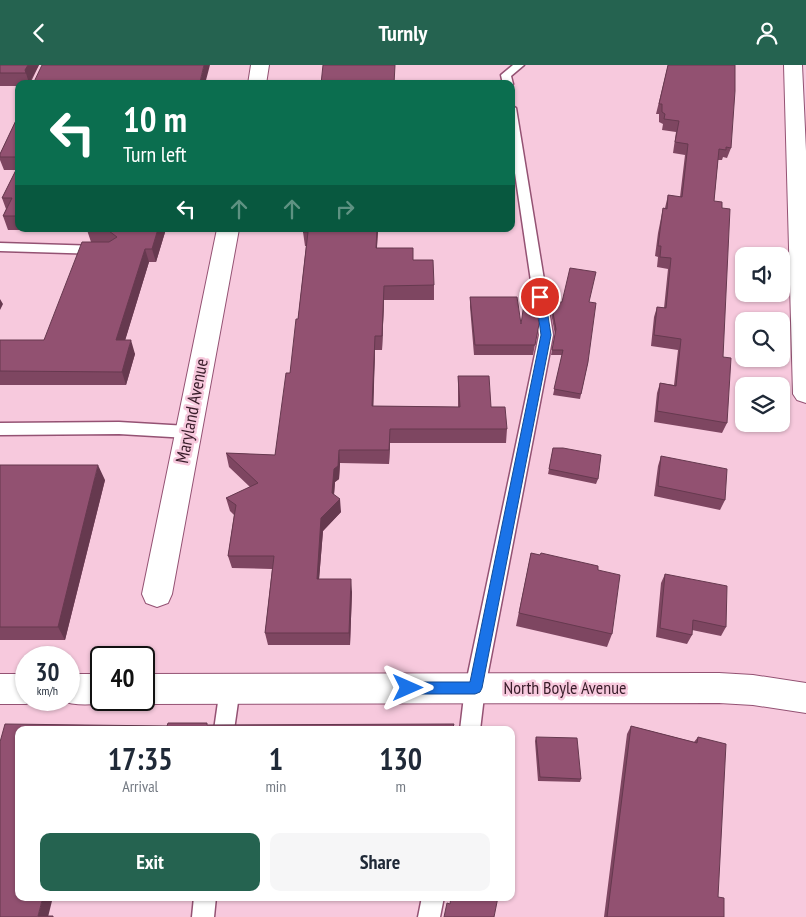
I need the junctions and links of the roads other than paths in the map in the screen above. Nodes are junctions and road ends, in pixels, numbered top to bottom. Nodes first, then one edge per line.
1 (260, 65) edge
2 (519, 65) edge
3 (793, 65) edge
4 (258, 80) edge
5 (507, 80) edge
6 (515, 134) edge
7 (227, 232) edge
8 (0, 247) edge
9 (113, 250) edge
10 (806, 394) edge
11 (0, 429) edge
12 (188, 432) junction
13 (157, 594) dead end
14 (230, 688) junction
15 (475, 688) junction
16 (0, 689) edge
17 (15, 689) edge
18 (155, 689) edge
19 (806, 698) edge
20 (225, 726) edge
21 (470, 726) edge
22 (205, 901) edge
23 (432, 901) edge
24 (203, 917) edge
25 (429, 917) edge

1 - 4 street
2 - 5 lane
3 - 10 street
6 - 15 lane
7 - 12 street, Maryland Avenue
8 - 9 lane
11 - 12 lane
12 - 13 street, Maryland Avenue
14 - 15 street, North Boyle Avenue
14 - 18 street, North Boyle Avenue
14 - 20 lane
15 - 19 street, North Boyle Avenue
15 - 21 lane
16 - 17 street
22 - 24 lane
23 - 25 lane

